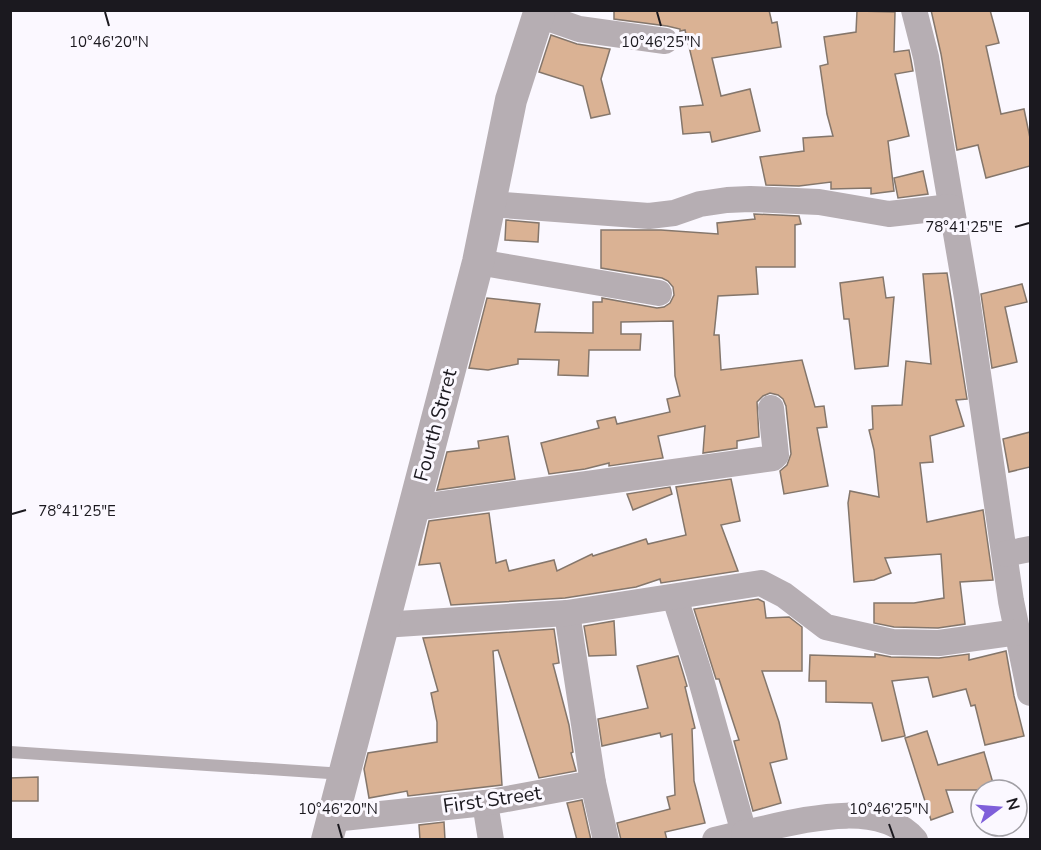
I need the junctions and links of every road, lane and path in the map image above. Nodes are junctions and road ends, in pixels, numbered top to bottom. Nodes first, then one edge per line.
1 (914, 10) edge
2 (539, 13) edge
3 (665, 41) dead end
4 (490, 204) junction
5 (951, 207) junction
6 (478, 262) junction
7 (659, 293) dead end
8 (771, 408) dead end
9 (414, 508) junction
10 (1030, 549) edge
11 (1005, 554) junction
12 (675, 597) junction
13 (567, 613) junction
14 (382, 625) junction
15 (1018, 632) junction
16 (1029, 681) edge
17 (10, 752) edge
18 (344, 774) junction
19 (593, 783) junction
20 (485, 802) junction
21 (330, 829) edge
22 (744, 832) junction
23 (491, 840) edge
24 (606, 840) edge
25 (715, 840) edge
26 (915, 840) edge

1 - 5 street
2 - 3 street
2 - 4 street, Fourth Strret
4 - 5 street
4 - 6 street, Fourth Strret
5 - 11 street
6 - 7 street
6 - 9 street, Fourth Strret
8 - 9 street
9 - 14 street, Fourth Strret
10 - 11 street
11 - 15 street
12 - 13 street
12 - 15 street
12 - 22 street
13 - 14 street
13 - 19 street
14 - 18 street, Fourth Strret
15 - 16 street
17 - 18 lane
18 - 21 street, Fourth Strret
19 - 20 street, First Street
19 - 24 street
20 - 21 street, First Street
20 - 23 street
22 - 25 street
22 - 26 street

